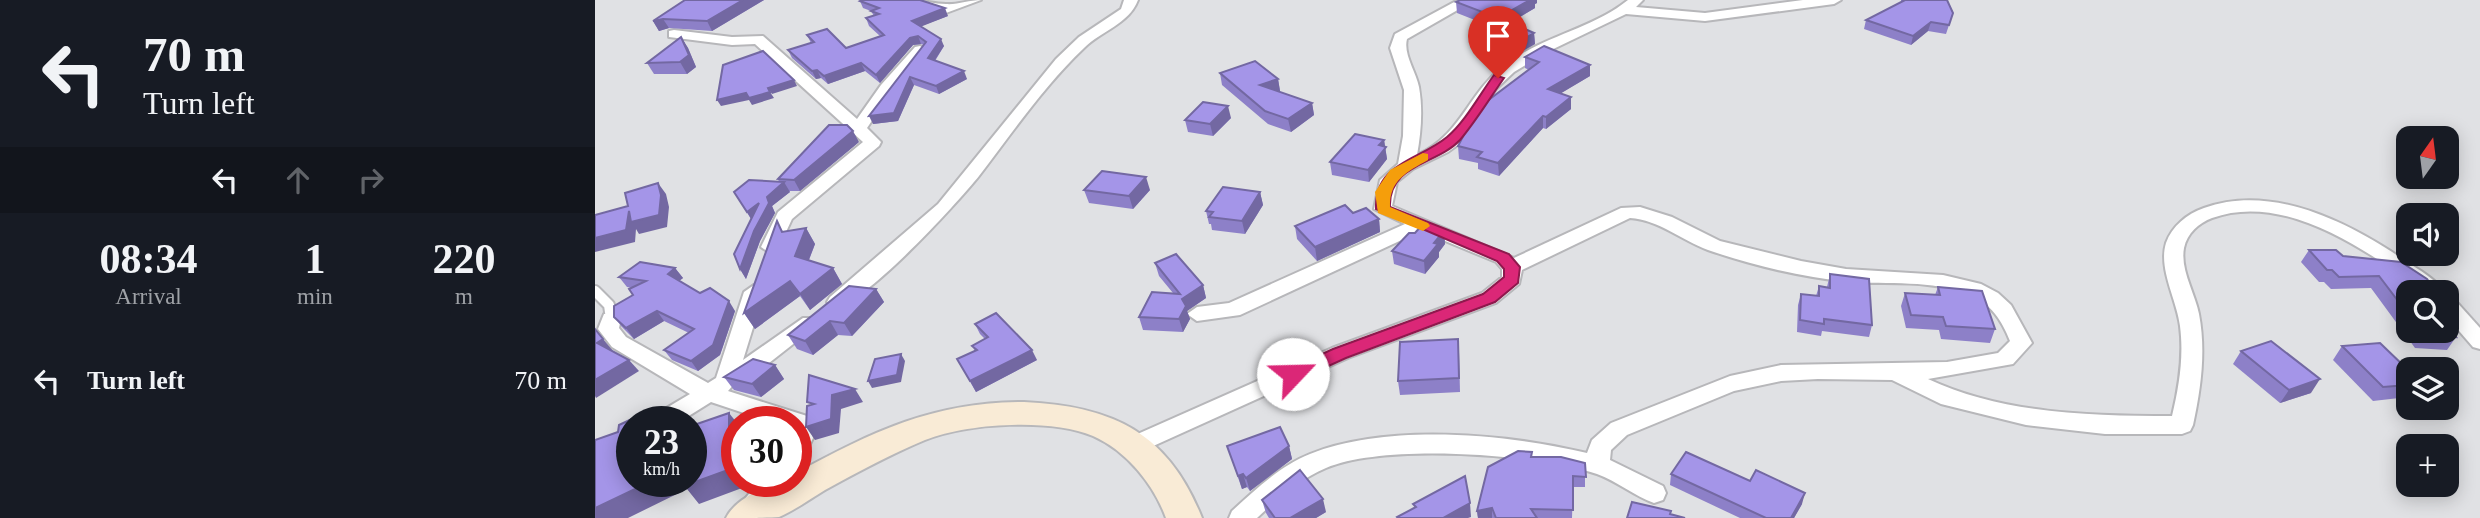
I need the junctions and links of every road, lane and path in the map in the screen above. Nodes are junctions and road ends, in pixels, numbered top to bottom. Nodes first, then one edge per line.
1 (917, 0) edge
2 (974, 0) edge
3 (1131, 0) edge
4 (1468, 0) edge
5 (1833, 0) edge
6 (1630, 5) edge
7 (674, 34) dead end
8 (920, 50) edge
9 (859, 127) junction
10 (1406, 165) junction
11 (1419, 225) junction
12 (1512, 267) junction
13 (2419, 280) edge
14 (595, 291) edge
15 (1198, 314) dead end
16 (2459, 318) edge
17 (611, 319) joint
18 (2480, 342) edge
19 (1896, 373) junction
20 (716, 388) junction
21 (687, 406) edge
22 (760, 406) edge
23 (1132, 446) junction
24 (1597, 465) junction
25 (1654, 493) dead end
26 (761, 497) edge
27 (743, 518) edge
28 (1184, 518) edge
29 (1241, 518) edge

1 - 2 street
3 - 20 street
4 - 10 street
5 - 6 street
6 - 10 street
7 - 9 street
8 - 9 street
9 - 20 street
10 - 11 street
11 - 12 street
11 - 15 street
12 - 19 street
12 - 23 street
13 - 19 street
14 - 17 lane
16 - 18 street
17 - 20 street
19 - 24 street
20 - 21 street
20 - 22 street
23 - 27 main road
23 - 28 main road
24 - 25 street
24 - 29 street
26 - 27 street

